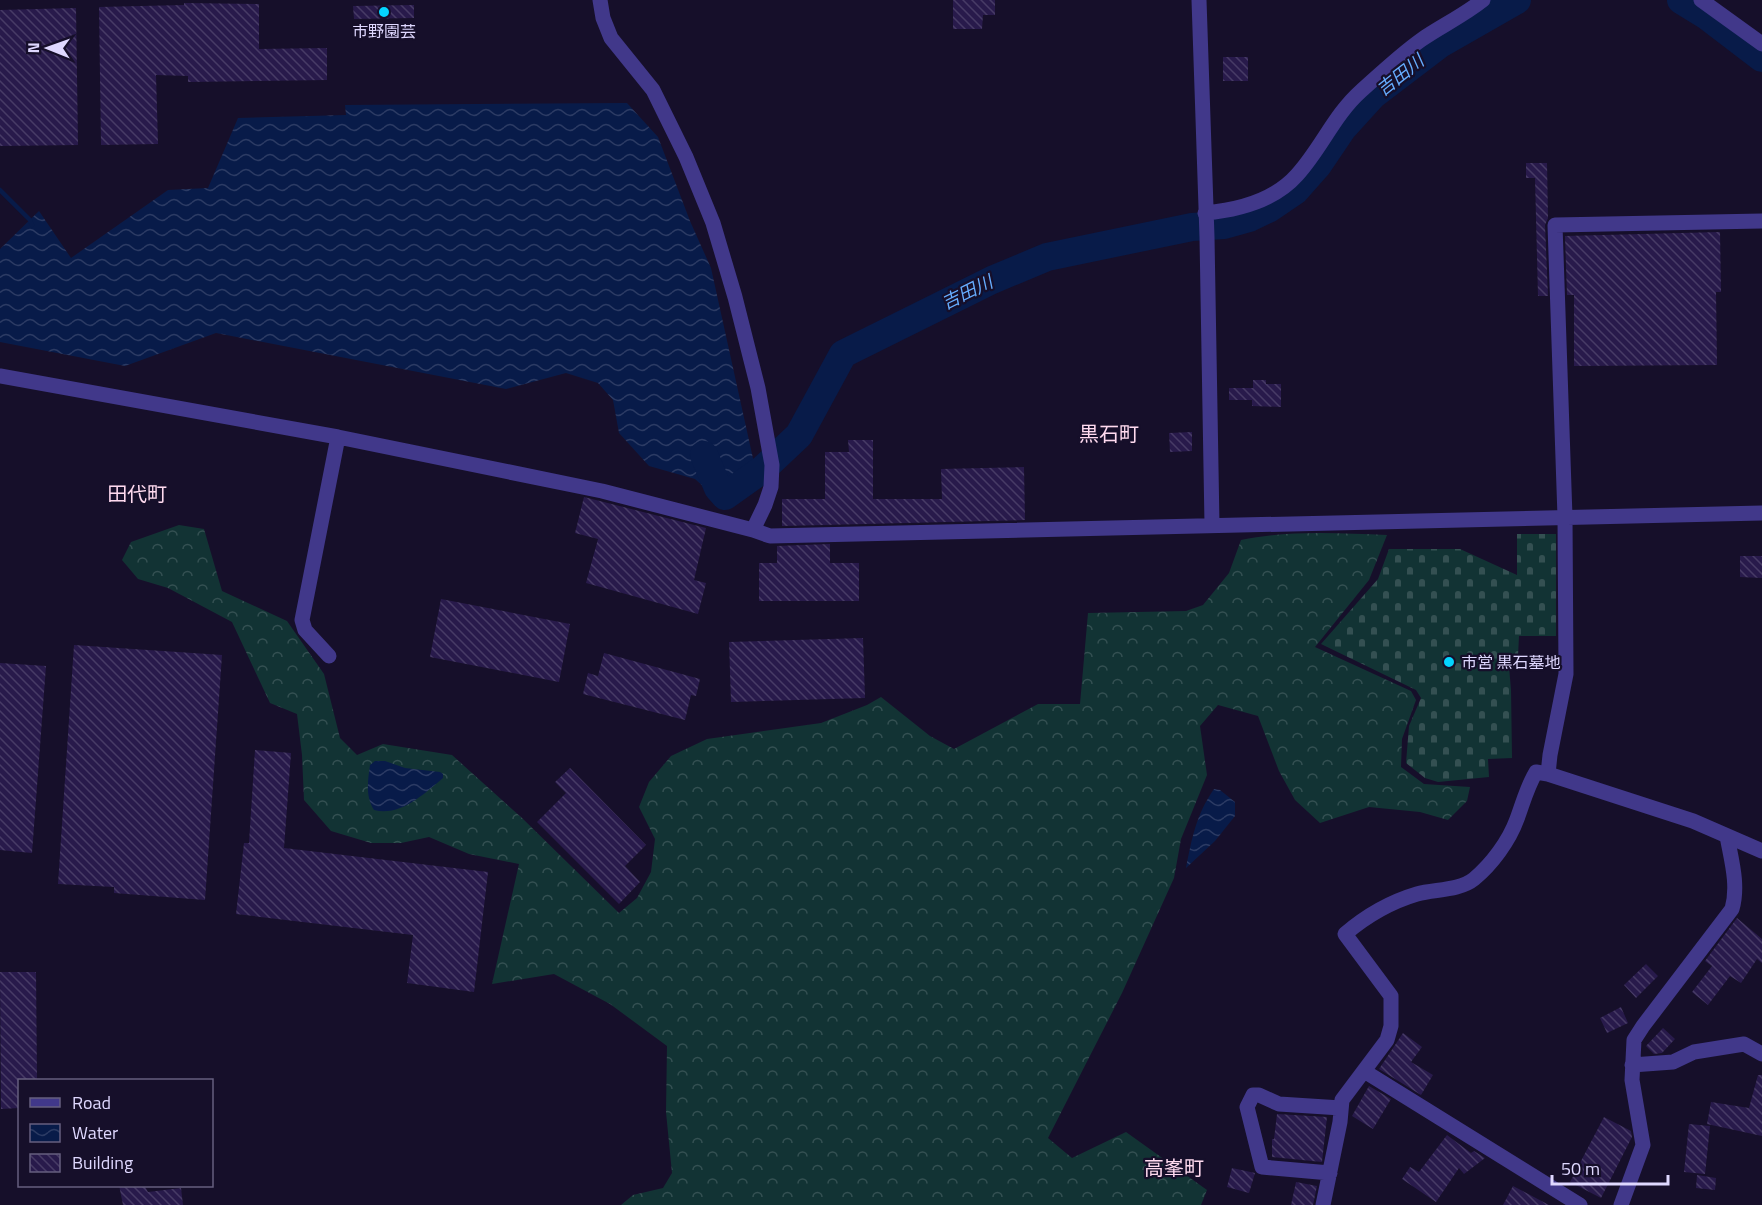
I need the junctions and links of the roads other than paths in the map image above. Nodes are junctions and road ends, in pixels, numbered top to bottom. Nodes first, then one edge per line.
1 (600, 0) edge
2 (1199, 0) edge
3 (1483, 0) edge
4 (1701, 0) edge
5 (1762, 44) edge
6 (1205, 214) junction
7 (1762, 221) edge
8 (0, 376) edge
9 (338, 437) junction
10 (1762, 513) edge
11 (1565, 518) junction
12 (1212, 525) junction
13 (753, 530) junction
14 (329, 656) dead end
15 (1548, 774) junction
16 (1726, 836) junction
17 (1762, 850) edge
18 (1762, 1054) edge
19 (1632, 1065) junction
20 (1364, 1071) junction
21 (1341, 1108) junction
22 (1330, 1173) junction
23 (1323, 1205) edge
24 (1580, 1205) edge
25 (1621, 1205) edge

1 - 13 street
2 - 6 street
3 - 6 street
4 - 5 street
6 - 12 street
7 - 11 street
8 - 9 street
9 - 13 street
9 - 14 street
10 - 11 street
11 - 12 street
11 - 15 street
12 - 13 street
15 - 16 street
15 - 20 street
16 - 17 street
16 - 19 street
18 - 19 street
19 - 25 street
20 - 21 street
20 - 24 street
21 - 22 street
21 - 22 street
22 - 23 street

